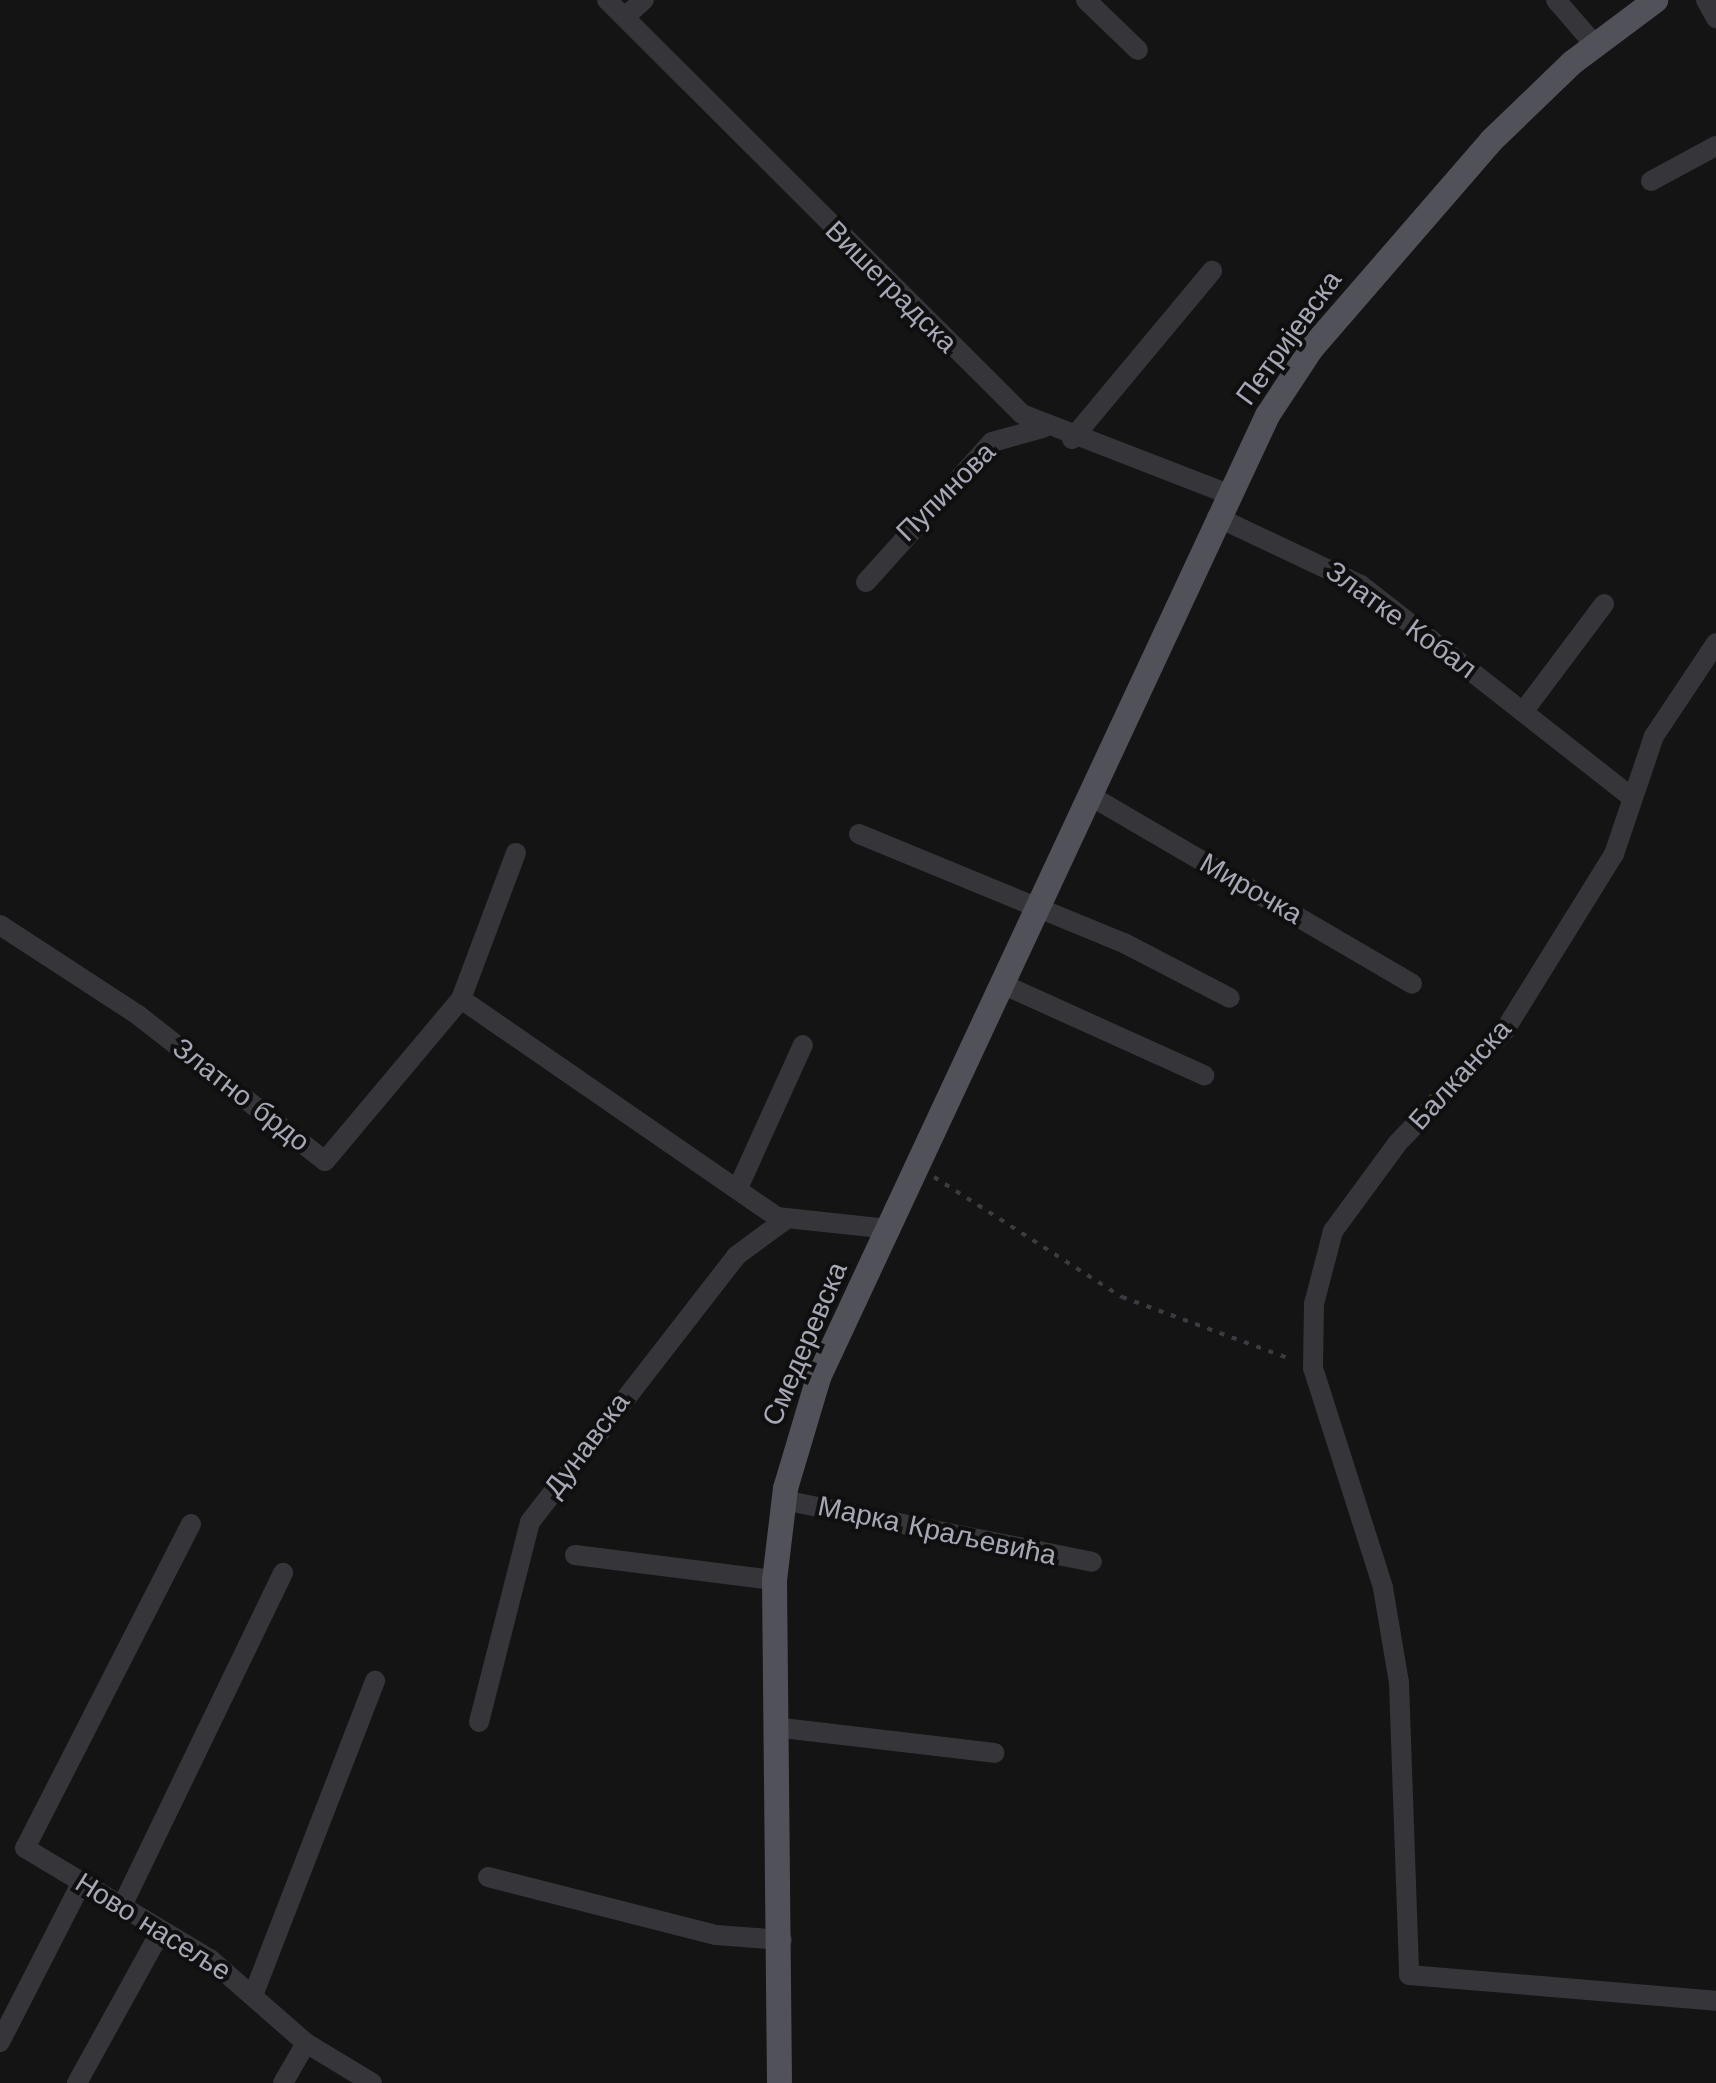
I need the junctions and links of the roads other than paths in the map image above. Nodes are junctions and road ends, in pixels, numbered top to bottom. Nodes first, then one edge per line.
1 (606, 0) edge
2 (644, 0) edge
3 (1086, 0) edge
4 (1556, 0) edge
5 (1654, 0) edge
6 (1706, 0) edge
7 (626, 16) junction
8 (1716, 18) edge
9 (1594, 44) junction
10 (1138, 50) dead end
11 (1716, 146) edge
12 (1652, 181) dead end
13 (1212, 271) dead end
14 (1043, 428) junction
15 (1072, 440) junction
16 (1223, 505) junction
17 (866, 582) dead end
18 (1604, 604) dead end
19 (1716, 643) edge
20 (1523, 712) junction
21 (1089, 795) junction
22 (1633, 798) junction
23 (858, 834) dead end
24 (516, 853) dead end
25 (1038, 908) junction
26 (0, 925) edge
27 (1002, 984) junction
28 (1412, 984) dead end
29 (1230, 998) dead end
30 (461, 999) junction
31 (803, 1045) dead end
32 (1204, 1075) dead end
33 (738, 1188) junction
34 (785, 1220) junction
35 (890, 1228) junction
36 (783, 1500) junction
37 (192, 1524) dead end
38 (575, 1555) dead end
39 (1092, 1562) dead end
40 (283, 1574) dead end
41 (774, 1580) junction
42 (375, 1681) dead end
43 (479, 1722) dead end
44 (774, 1727) junction
45 (994, 1753) dead end
46 (488, 1877) dead end
47 (82, 1882) junction
48 (123, 1904) junction
49 (161, 1930) junction
50 (782, 1940) junction
51 (254, 1993) junction
52 (1713, 2000) edge
53 (0, 2042) edge
54 (306, 2043) junction
55 (77, 2083) edge
56 (284, 2083) edge
57 (372, 2083) edge
58 (779, 2083) edge

1 - 7 street, Вишеградска
2 - 7 street
3 - 10 street
4 - 9 street
5 - 9 main road, Петријевска
6 - 8 street
7 - 14 street, Вишеградска
9 - 16 main road, Петријевска
11 - 12 street
13 - 15 street
14 - 15 street, Вишеградска
14 - 17 street, Пупинова
15 - 16 street, Вишеградска
16 - 20 street, Златке Кобал
16 - 21 main road, Петријевска
18 - 20 street
19 - 22 street, Балканска
20 - 22 street, Златке Кобал
21 - 25 main road, Смедеревска
21 - 28 street, Мирочка
22 - 52 street, Балканска
23 - 25 street
24 - 30 street, Златно брдо
25 - 27 main road, Смедеревска
25 - 29 street
26 - 30 street, Златно брдо
27 - 32 street
27 - 35 main road, Смедеревска
30 - 33 street
31 - 33 street
33 - 34 street
34 - 35 street
34 - 43 street, Дунавска
35 - 36 main road, Смедеревска
36 - 39 street, Марка Краљевића
36 - 41 main road, Смедеревска
37 - 47 street, Ново насеље
38 - 41 street
40 - 48 street
41 - 44 main road, Смедеревска
42 - 51 street
44 - 45 street
44 - 50 main road, Смедеревска
46 - 50 street
47 - 48 street, Ново насеље
47 - 53 street
48 - 49 street, Ново насеље
49 - 51 street, Ново насеље
49 - 55 street
50 - 58 main road, Смедеревска
51 - 54 street, Ново насеље
54 - 56 street
54 - 57 street, Ново насеље

